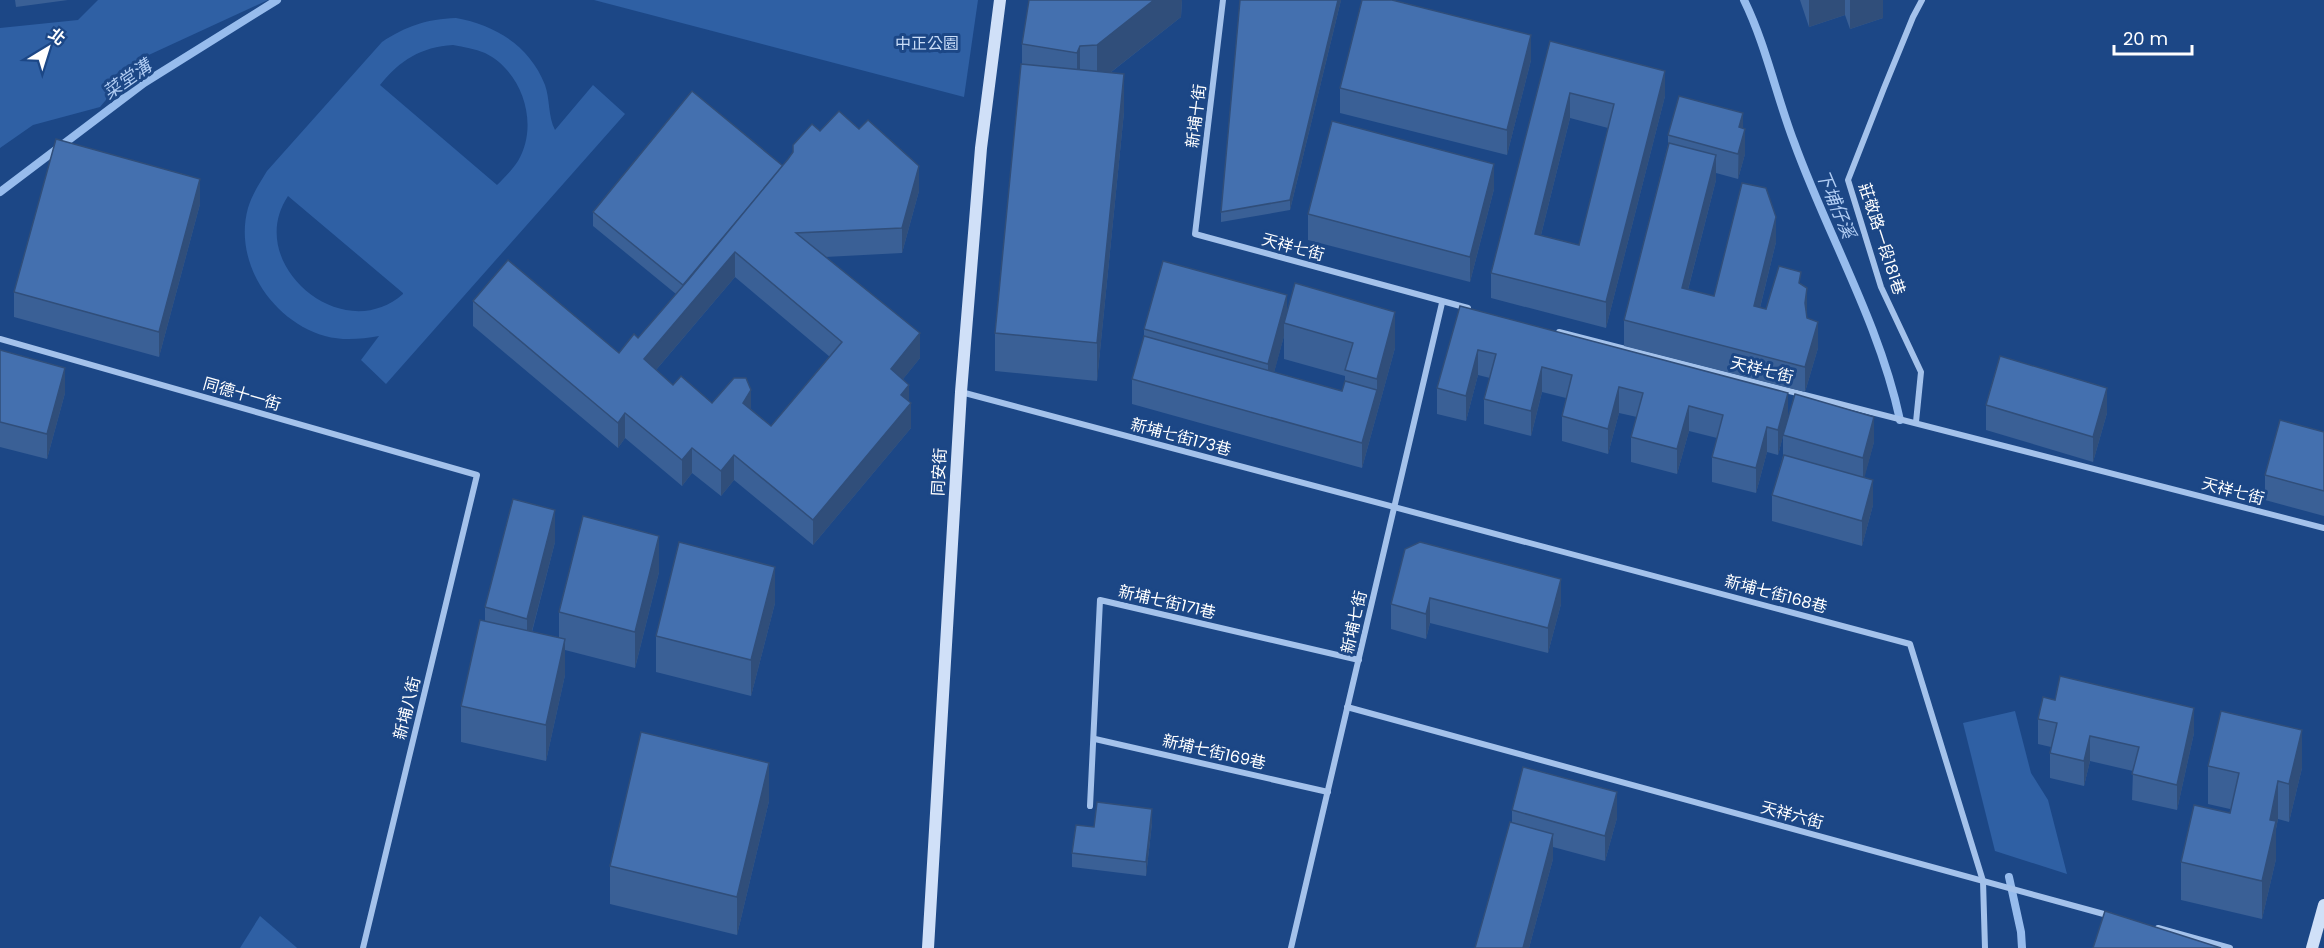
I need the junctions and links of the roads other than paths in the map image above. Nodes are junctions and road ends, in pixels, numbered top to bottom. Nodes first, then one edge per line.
1 (1000, 0) edge
2 (1223, 0) edge
3 (1922, 0) edge
4 (1195, 234) joint
5 (1442, 303) junction
6 (1481, 311) edge
7 (1548, 329) edge
8 (0, 339) edge
9 (961, 392) junction
10 (1912, 422) junction
11 (477, 475) joint
12 (1395, 507) junction
13 (2324, 528) edge
14 (1359, 660) junction
15 (1347, 707) junction
16 (1095, 739) junction
17 (1328, 792) junction
18 (1090, 806) dead end
19 (1983, 881) junction
20 (2324, 905) edge
21 (2119, 918) edge
22 (2152, 927) edge
23 (363, 948) edge
24 (928, 948) edge
25 (1291, 948) edge
26 (1985, 948) edge
27 (2230, 948) edge
28 (2312, 948) edge

1 - 9 street, 同安街
2 - 4 street, 新埔十街
3 - 10 street, 莊敬路一段181巷
4 - 5 street, 天祥七街
5 - 6 street, 天祥七街
5 - 12 street, 新埔七街
7 - 10 street, 天祥七街
8 - 11 street, 同德十一街
9 - 12 street, 新埔七街173巷
9 - 24 street, 同安街
10 - 13 street, 天祥七街
11 - 23 street, 新埔八街
12 - 14 street, 新埔七街
12 - 19 street, 新埔七街168巷
14 - 15 street, 新埔七街
14 - 16 street, 新埔七街171巷
15 - 17 street, 新埔七街
15 - 19 street, 天祥六街
16 - 17 street, 新埔七街169巷
16 - 18 street, 新埔七街171巷
17 - 25 street, 新埔七街
19 - 21 street, 天祥六街
19 - 26 street
20 - 28 street
22 - 27 street

